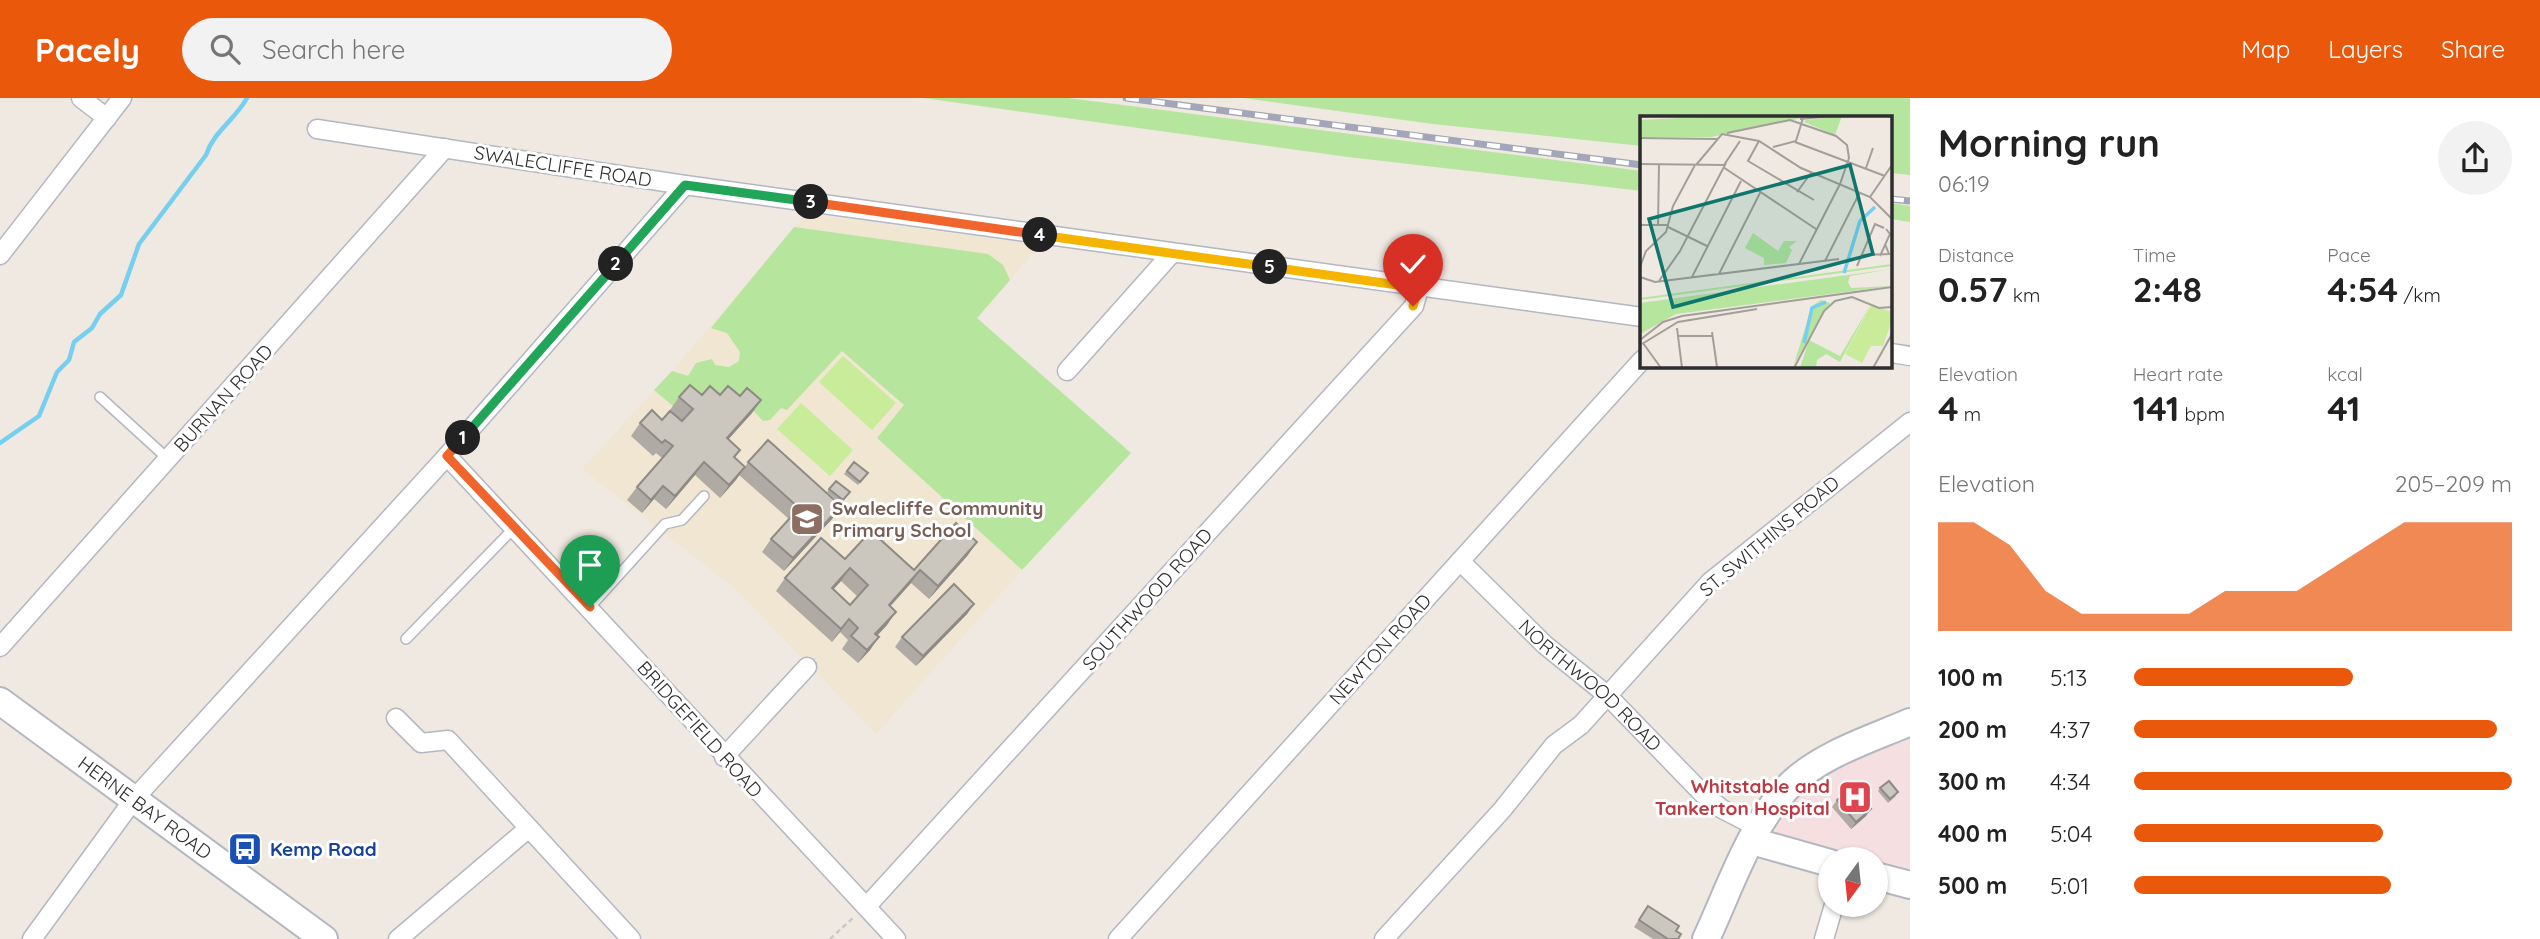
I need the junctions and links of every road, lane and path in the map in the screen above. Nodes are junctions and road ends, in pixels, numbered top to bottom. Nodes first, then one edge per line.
1 (80, 98) edge
2 (122, 98) edge
3 (107, 118) junction
4 (314, 126) dead end
5 (445, 148) junction
6 (685, 185) junction
7 (1172, 253) junction
8 (0, 255) edge
9 (1419, 288) junction
10 (1640, 317) edge
11 (1892, 353) edge
12 (1910, 356) edge
13 (1640, 362) edge
14 (1068, 371) dead end
15 (100, 397) dead end
16 (1910, 422) edge
17 (447, 456) junction
18 (168, 459) junction
19 (704, 496) dead end
20 (514, 528) junction
21 (1460, 561) junction
22 (590, 607) junction
23 (406, 639) dead end
24 (0, 647) edge
25 (807, 667) dead end
26 (1607, 695) junction
27 (0, 701) edge
28 (396, 718) dead end
29 (1910, 722) edge
30 (724, 757) junction
31 (134, 799) junction
32 (529, 828) junction
33 (1755, 834) junction
34 (1818, 858) edge
35 (1888, 879) edge
36 (1910, 885) edge
37 (867, 906) junction
38 (1831, 917) edge
39 (32, 939) edge
40 (324, 939) edge
41 (398, 939) edge
42 (631, 939) edge
43 (830, 939) edge
44 (896, 939) edge
45 (1118, 939) edge
46 (1384, 939) edge
47 (1706, 939) edge
48 (1825, 939) edge

1 - 3 street
2 - 3 street
3 - 8 street
4 - 5 street, SWALECLIFFE ROAD
5 - 6 street, SWALECLIFFE ROAD
5 - 18 street, BURNAN ROAD
6 - 7 street, SWALECLIFFE ROAD
6 - 17 street
7 - 9 street, SWALECLIFFE ROAD
7 - 14 street
9 - 10 street, SWALECLIFFE ROAD
9 - 37 street, SOUTHWOOD ROAD
11 - 12 street
13 - 21 street, NEWTON ROAD
15 - 18 lane
16 - 26 street, ST. SWITHINS ROAD
17 - 20 street, BRIDGEFIELD ROAD
17 - 31 street
18 - 24 street, BURNAN ROAD
19 - 22 lane
20 - 22 street, BRIDGEFIELD ROAD
20 - 23 lane
21 - 26 street, NORTHWOOD ROAD
21 - 45 street, NEWTON ROAD
22 - 30 street, BRIDGEFIELD ROAD
25 - 30 street
26 - 33 street, NORTHWOOD ROAD
26 - 46 street, ST. SWITHINS ROAD
27 - 31 street, HERNE BAY ROAD
28 - 32 street
29 - 33 street
30 - 37 street, BRIDGEFIELD ROAD
31 - 39 street
31 - 40 street, HERNE BAY ROAD
32 - 41 street
32 - 42 street
33 - 34 street, NORTHWOOD ROAD
33 - 47 street
35 - 36 street
37 - 43 path
37 - 44 street, BRIDGEFIELD ROAD
38 - 48 street

